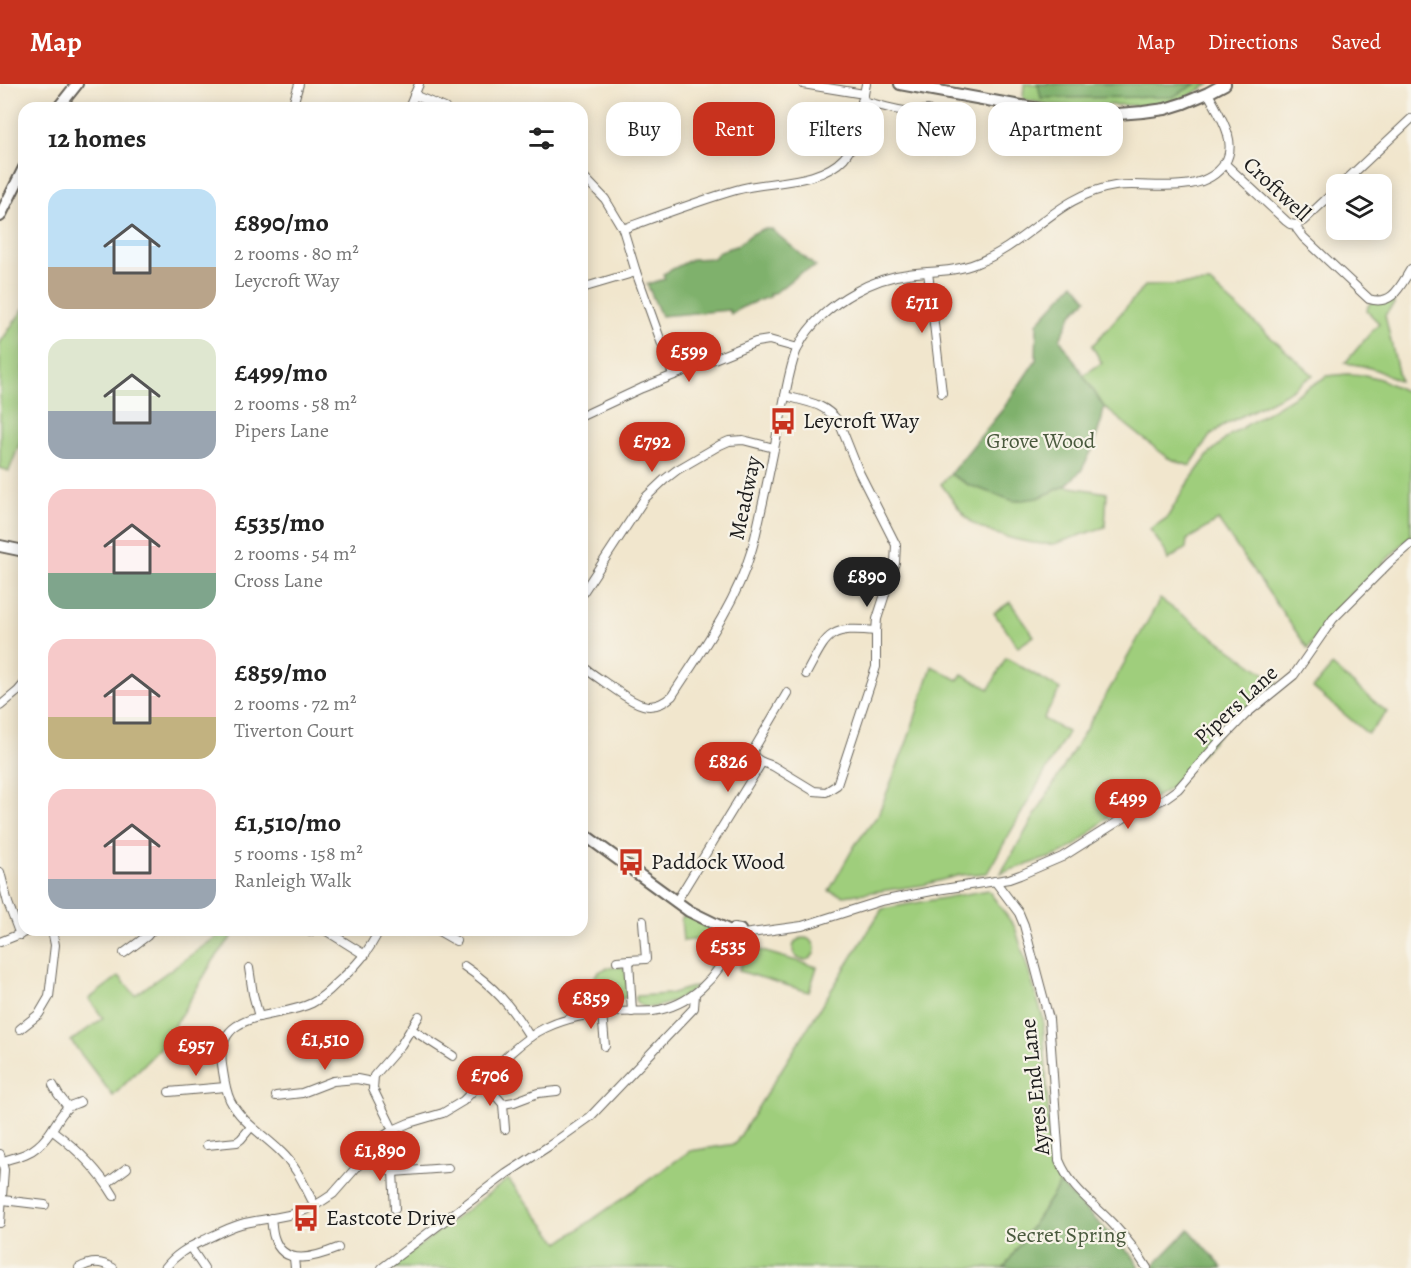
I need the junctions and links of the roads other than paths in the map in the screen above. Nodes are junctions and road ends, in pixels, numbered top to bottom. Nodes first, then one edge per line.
1 (77, 84) edge
2 (299, 84) edge
3 (419, 84) edge
4 (804, 84) edge
5 (866, 84) edge
6 (900, 84) edge
7 (1225, 84) edge
8 (1208, 93) junction
9 (414, 95) junction
10 (863, 98) junction
11 (63, 102) edge
12 (293, 102) edge
13 (412, 102) edge
14 (431, 102) edge
15 (896, 110) edge
16 (1411, 119) edge
17 (1224, 164) junction
18 (1353, 174) edge
19 (18, 180) edge
20 (588, 181) edge
21 (1326, 199) edge
22 (0, 216) edge
23 (1296, 225) junction
24 (623, 229) junction
25 (1411, 269) edge
26 (636, 272) junction
27 (928, 272) junction
28 (588, 286) edge
29 (798, 348) junction
30 (673, 375) junction
31 (942, 393) dead end
32 (785, 396) junction
33 (588, 413) edge
34 (774, 448) junction
35 (1411, 544) edge
36 (0, 546) edge
37 (18, 550) edge
38 (588, 585) edge
39 (876, 631) junction
40 (588, 670) edge
41 (806, 674) dead end
42 (18, 691) edge
43 (787, 693) dead end
44 (0, 706) edge
45 (762, 762) junction
46 (588, 842) edge
47 (0, 872) edge
48 (995, 881) junction
49 (676, 902) junction
50 (643, 921) dead end
51 (18, 930) edge
52 (730, 931) junction
53 (743, 934) junction
54 (18, 936) edge
55 (54, 936) edge
56 (147, 936) edge
57 (334, 936) edge
58 (376, 936) edge
59 (447, 936) edge
60 (456, 941) dead end
61 (0, 942) edge
62 (732, 943) junction
63 (124, 953) dead end
64 (365, 956) junction
65 (629, 960) junction
66 (617, 961) dead end
67 (464, 966) dead end
68 (249, 968) dead end
69 (695, 994) junction
70 (632, 1012) junction
71 (602, 1013) junction
72 (419, 1016) dead end
73 (259, 1017) junction
74 (20, 1029) dead end
75 (411, 1029) junction
76 (530, 1037) junction
77 (605, 1046) dead end
78 (453, 1056) dead end
79 (483, 1081) junction
80 (372, 1082) junction
81 (53, 1085) dead end
82 (225, 1088) junction
83 (557, 1091) dead end
84 (169, 1092) dead end
85 (276, 1096) dead end
86 (80, 1102) dead end
87 (503, 1104) junction
88 (68, 1107) junction
89 (251, 1126) junction
90 (504, 1129) dead end
91 (393, 1130) junction
92 (53, 1131) junction
93 (207, 1145) dead end
94 (367, 1155) junction
95 (1, 1157) edge
96 (128, 1168) dead end
97 (447, 1168) dead end
98 (393, 1172) junction
99 (106, 1183) junction
100 (114, 1196) dead end
101 (3, 1200) junction
102 (45, 1205) dead end
103 (315, 1206) junction
104 (395, 1209) dead end
105 (271, 1218) junction
106 (0, 1223) edge
107 (190, 1247) junction
108 (338, 1248) dead end
109 (294, 1258) junction
110 (79, 1268) edge
111 (113, 1268) edge
112 (165, 1268) edge
113 (204, 1268) edge
114 (295, 1268) edge
115 (382, 1268) edge
116 (1147, 1268) edge

1 - 11 street
2 - 12 street
3 - 9 street
4 - 10 street
5 - 10 street
6 - 8 street
7 - 8 street
8 - 17 street
9 - 13 street
9 - 14 street
10 - 15 street
10 - 24 street
16 - 18 street
17 - 23 street, Croftwell
17 - 27 street, Meadway
19 - 22 street
20 - 24 street
21 - 23 street
23 - 25 street, Croftwell
24 - 26 street
26 - 28 street
26 - 30 street
27 - 29 street, Meadway
27 - 31 street
29 - 30 street
29 - 32 street, Meadway
30 - 33 street
32 - 34 street, Meadway
32 - 39 street
34 - 38 street
34 - 40 street, Meadway
35 - 48 street, Pipers Lane
36 - 37 street
39 - 41 street
39 - 45 street
42 - 44 street
43 - 45 street
45 - 49 street
46 - 49 street
47 - 51 street
48 - 53 street, Pipers Lane
48 - 116 street, Ayres End Lane
49 - 52 street
50 - 65 street
52 - 53 street
52 - 62 street
53 - 62 street
54 - 61 street
55 - 74 street
56 - 63 street
57 - 64 street
58 - 64 street
59 - 60 street
62 - 69 street
64 - 73 street
65 - 66 street
65 - 70 street
67 - 76 street
68 - 73 street
69 - 70 street
69 - 115 street
70 - 71 street
71 - 76 street
71 - 77 street
72 - 75 street
73 - 82 street
75 - 78 street
75 - 80 street
76 - 79 street
79 - 87 street
79 - 91 street
80 - 85 street
80 - 91 street
81 - 88 street
82 - 84 street
82 - 89 street
83 - 87 street
86 - 88 street
87 - 90 street
88 - 92 street
89 - 93 street
89 - 103 street
91 - 94 street
92 - 95 street
92 - 99 street
94 - 98 street
94 - 103 street
95 - 101 street
96 - 99 street
97 - 98 street
98 - 104 street
99 - 100 street
101 - 102 street
101 - 106 street
103 - 105 street
105 - 107 street
105 - 109 street
107 - 112 street
107 - 113 street
108 - 109 street
109 - 114 street
110 - 111 street

